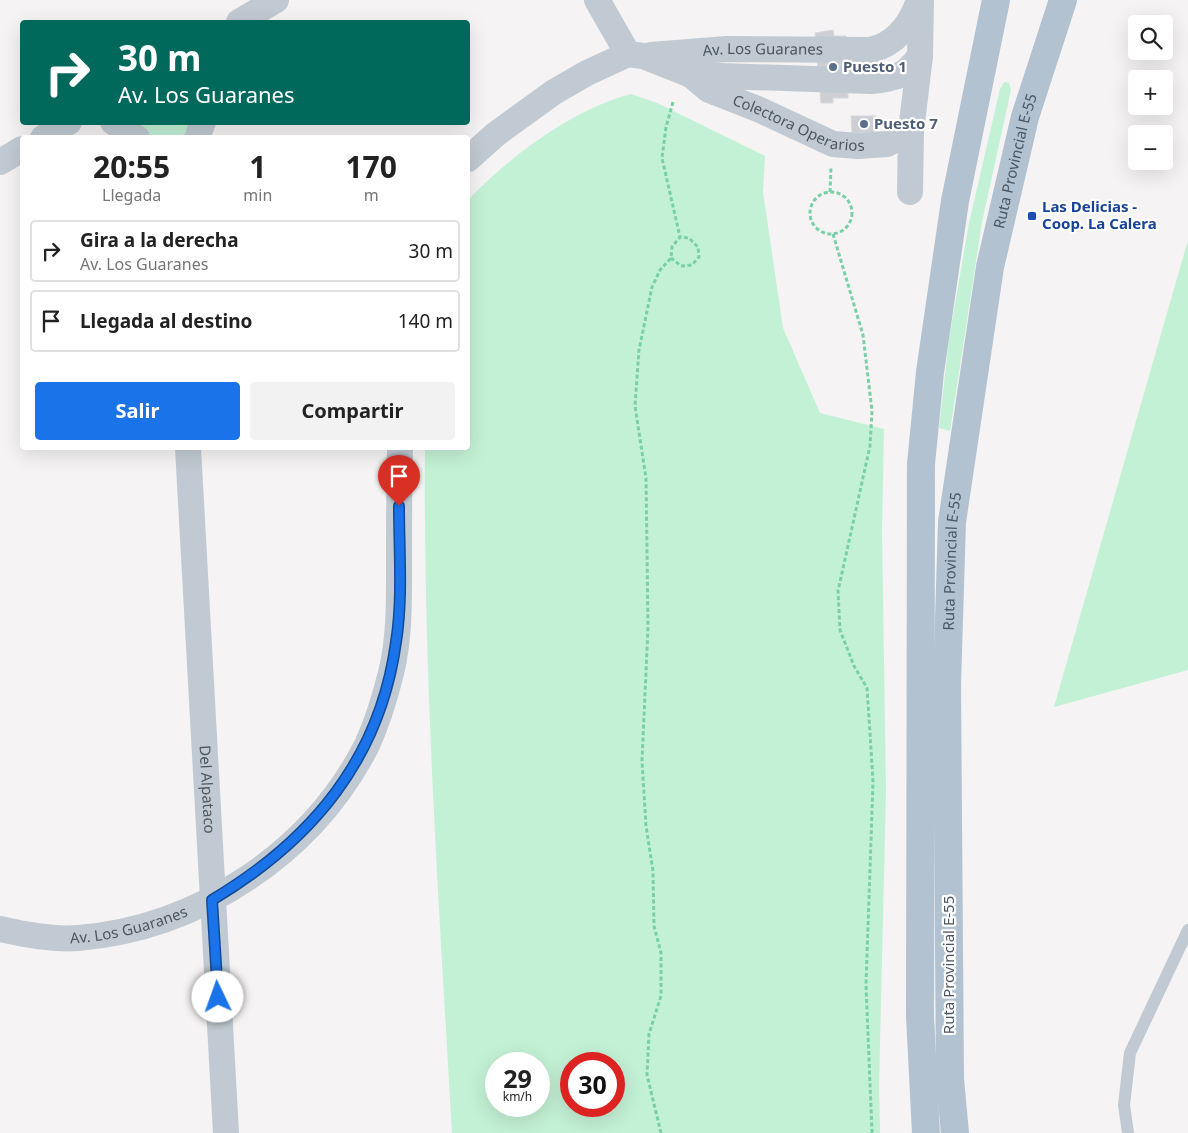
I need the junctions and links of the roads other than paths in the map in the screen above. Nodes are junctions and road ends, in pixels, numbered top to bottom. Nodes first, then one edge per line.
1 (276, 0) edge
2 (285, 0) edge
3 (597, 0) edge
4 (920, 0) edge
5 (996, 0) edge
6 (1063, 0) edge
7 (241, 20) edge
8 (270, 20) edge
9 (636, 55) junction
10 (920, 56) junction
11 (692, 74) junction
12 (64, 125) edge
13 (118, 125) edge
14 (911, 131) junction
15 (48, 135) edge
16 (132, 135) edge
17 (20, 150) edge
18 (470, 157) edge
19 (0, 162) edge
20 (910, 192) dead end
21 (188, 450) edge
22 (400, 450) edge
23 (212, 900) junction
24 (0, 929) edge
25 (1188, 930) edge
26 (950, 1079) junction
27 (226, 1133) edge
28 (926, 1133) edge
29 (955, 1133) edge
30 (972, 1133) edge
31 (1128, 1133) edge

1 - 7 street
2 - 8 street
3 - 9 street
4 - 9 street, Av. Los Guaranes
4 - 10 street
5 - 28 main road, Ruta Provincial E-55
6 - 26 main road, Ruta Provincial E-55
9 - 11 street, Av. Los Guaranes
9 - 18 street, Av. Los Guaranes
10 - 11 street, Av. Los Guaranes
10 - 14 street
11 - 14 street, Colectora Operarios
12 - 15 street
13 - 16 street
14 - 20 street
17 - 19 street
21 - 23 street, Del Alpataco
22 - 23 street, Av. Los Guaranes
23 - 24 street, Av. Los Guaranes
23 - 27 street, Del Alpataco
25 - 31 lane
26 - 29 main road, Ruta Provincial E-55
26 - 30 main road

